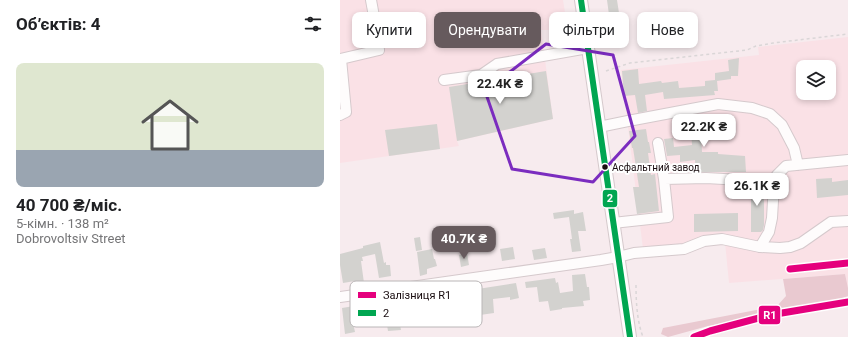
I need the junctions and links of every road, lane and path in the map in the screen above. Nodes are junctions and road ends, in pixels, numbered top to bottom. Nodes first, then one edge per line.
1 (371, 0) edge
2 (581, 0) edge
3 (583, 12) edge
4 (848, 34) edge
5 (588, 48) joint
6 (606, 71) dead end
7 (444, 80) dead end
8 (340, 115) edge
9 (599, 127) junction
10 (658, 143) dead end
11 (848, 160) edge
12 (798, 164) junction
13 (664, 179) junction
14 (740, 180) dead end
15 (848, 221) edge
16 (613, 223) junction
17 (760, 247) junction
18 (618, 257) junction
19 (451, 281) edge
20 (636, 284) dead end
21 (350, 296) edge
22 (340, 297) edge
23 (630, 337) edge
24 (643, 337) edge

1 - 8 street
2 - 3 main road
4 - 6 path
5 - 7 street
5 - 9 main road
9 - 12 street
9 - 16 main road
10 - 13 street
11 - 12 street
12 - 17 street
13 - 14 street
13 - 16 street
15 - 17 street
16 - 18 main road
17 - 18 street
18 - 19 street
18 - 23 main road
20 - 24 path
21 - 22 street

